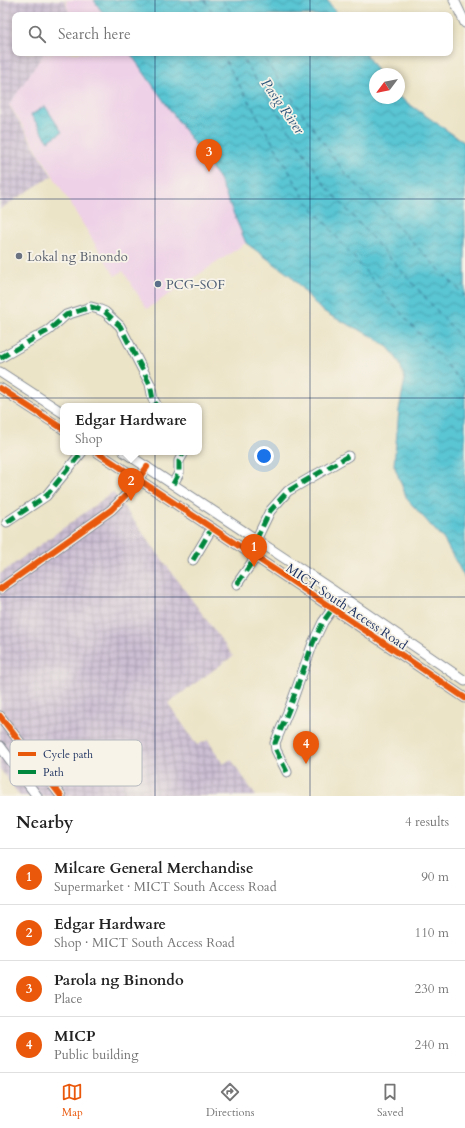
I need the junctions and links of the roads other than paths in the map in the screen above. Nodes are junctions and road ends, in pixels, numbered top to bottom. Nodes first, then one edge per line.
1 (454, 0) edge
2 (462, 10) edge
3 (465, 23) edge
4 (0, 358) edge
5 (0, 372) edge
6 (0, 388) edge
7 (155, 403) edge
8 (60, 411) edge
9 (60, 427) edge
10 (80, 455) edge
11 (102, 455) edge
12 (129, 455) edge
13 (182, 455) edge
14 (348, 456) dead end
15 (147, 467) junction
16 (138, 479) junction
17 (173, 484) junction
18 (7, 522) dead end
19 (212, 528) junction
20 (252, 537) junction
21 (241, 548) junction
22 (255, 558) junction
23 (193, 560) dead end
24 (237, 584) dead end
25 (0, 589) edge
26 (333, 608) junction
27 (397, 634) junction
28 (389, 647) junction
29 (465, 681) edge
30 (465, 698) edge
31 (0, 716) edge
32 (18, 740) edge
33 (0, 746) edge
34 (10, 760) edge
35 (287, 772) dead end
36 (30, 786) edge
37 (53, 786) edge
38 (37, 796) edge
39 (61, 796) edge

1 - 2 street
2 - 3 street
4 - 7 street
5 - 8 street
6 - 9 street
10 - 18 street
11 - 16 street, MICT South Access Road
12 - 15 street, MICT South Access Road
13 - 17 street
14 - 20 street
15 - 16 street
15 - 17 street, MICT South Access Road
16 - 19 street, MICT South Access Road
16 - 25 street
17 - 20 street, MICT South Access Road
19 - 21 street, MICT South Access Road
19 - 23 street
20 - 21 street
20 - 27 street, MICT South Access Road
21 - 22 street, MICT South Access Road
22 - 24 street
22 - 26 street, MICT South Access Road
26 - 28 street, MICT South Access Road
26 - 35 street
27 - 28 street
27 - 29 street, MICT South Access Road
28 - 30 street, MICT South Access Road
31 - 32 street
33 - 34 street
36 - 38 street
37 - 39 street

